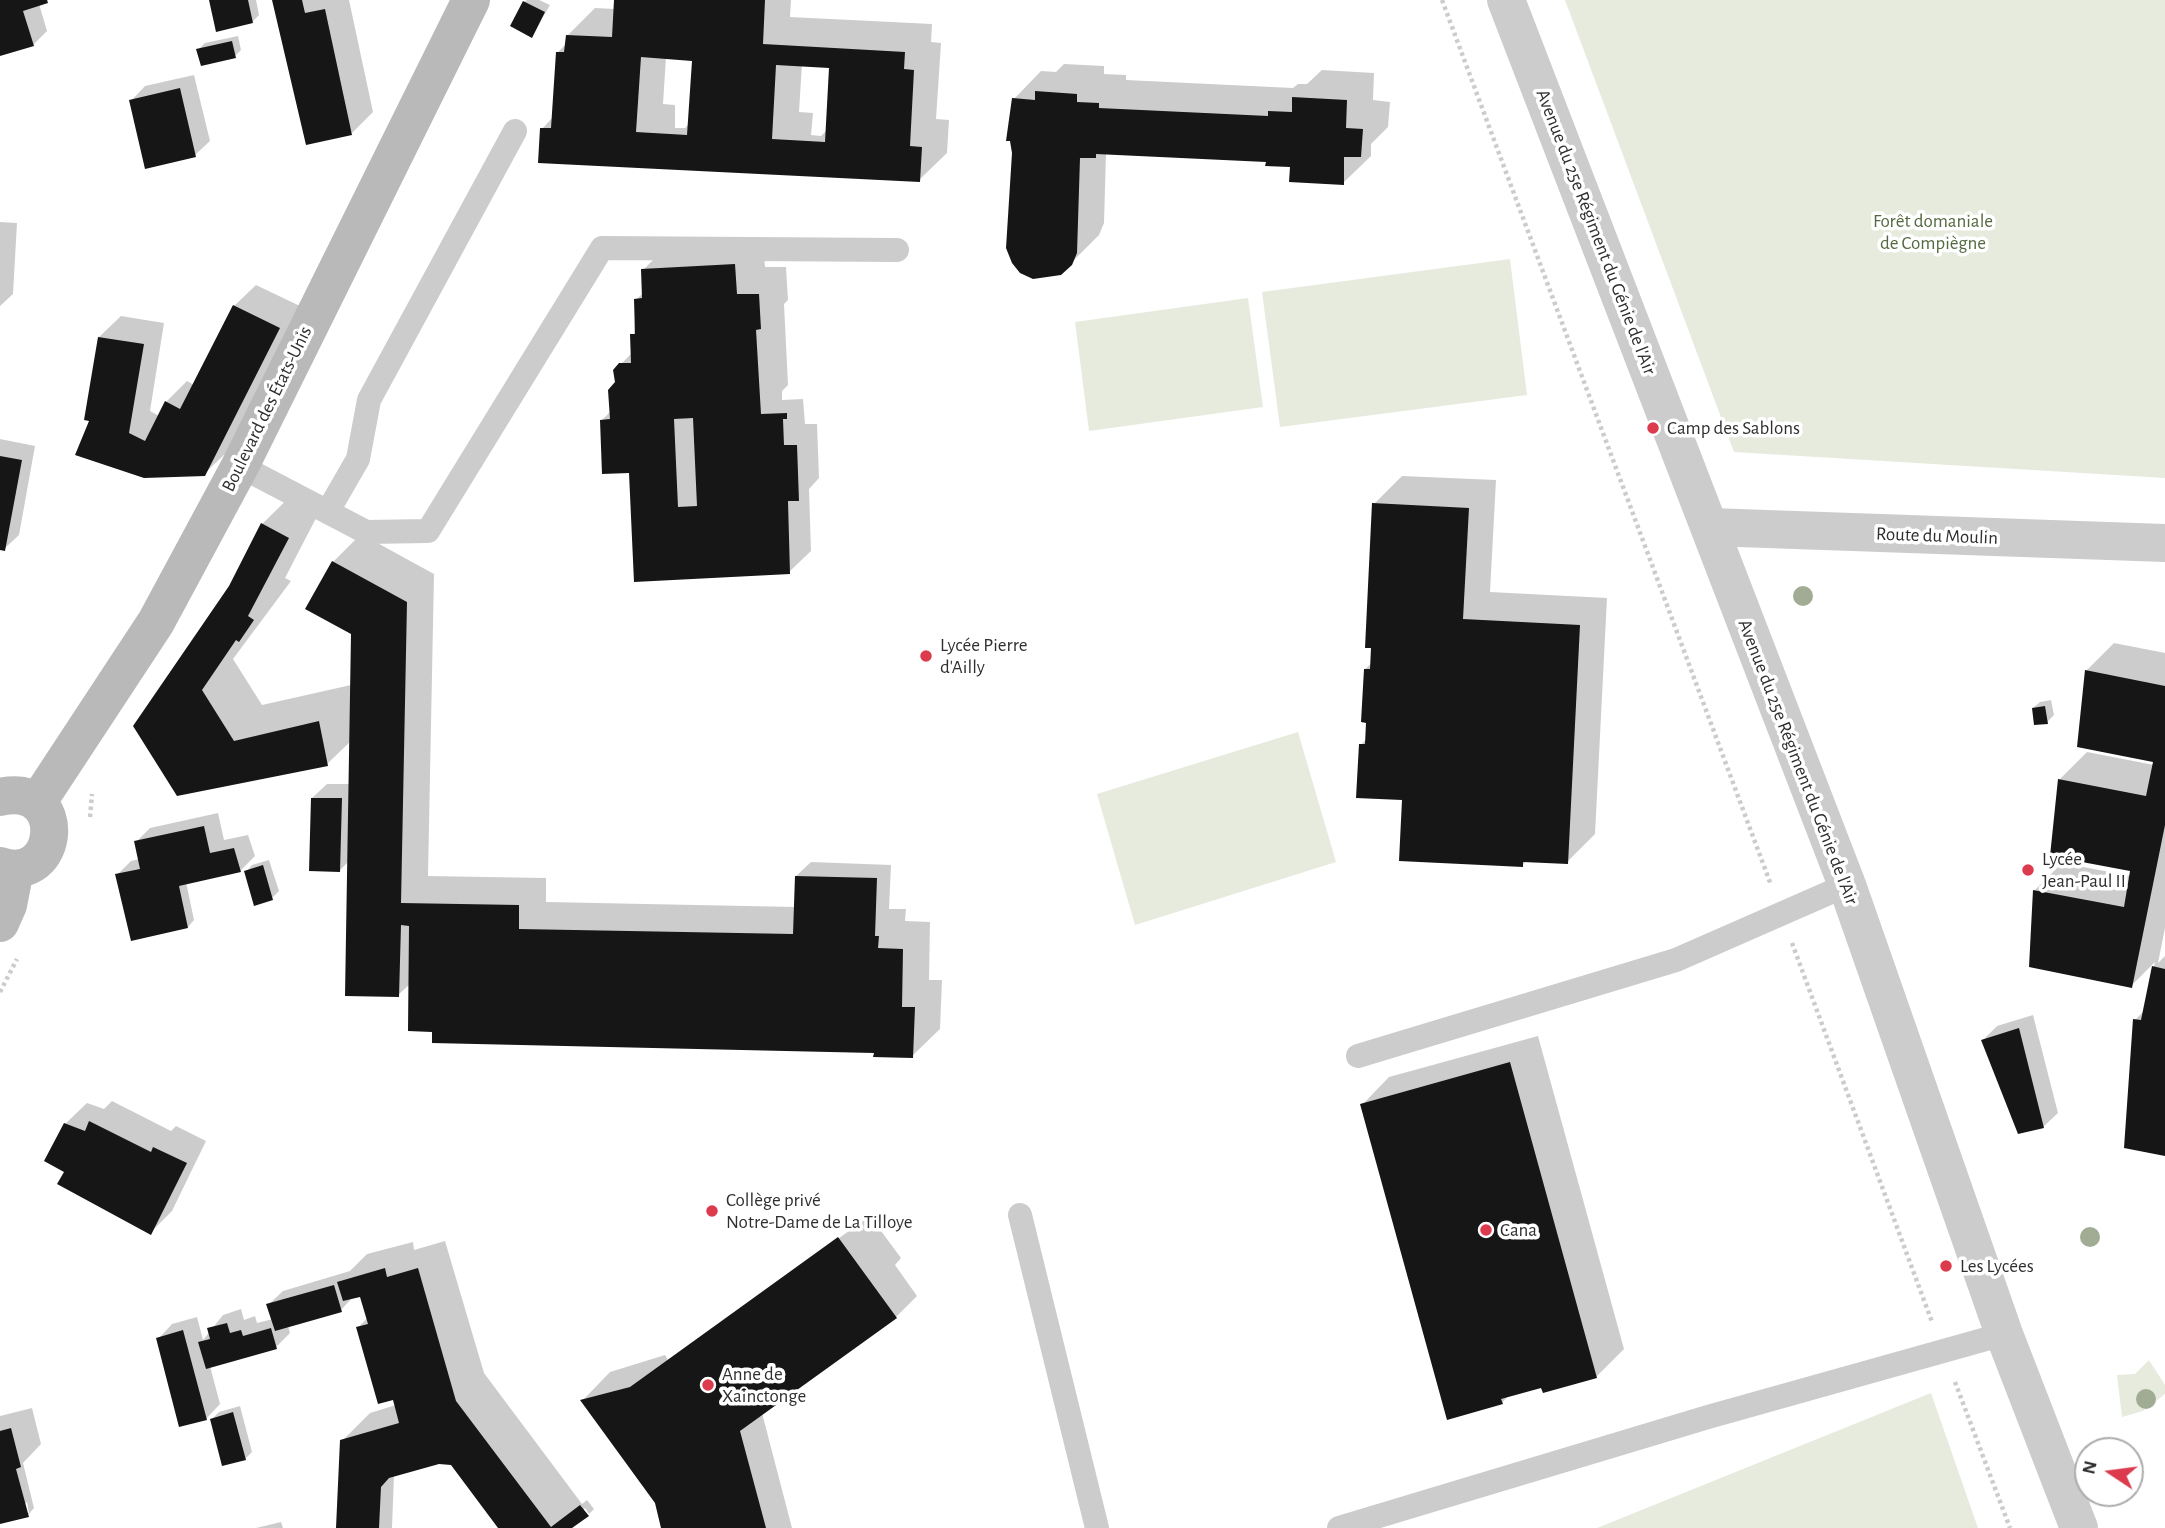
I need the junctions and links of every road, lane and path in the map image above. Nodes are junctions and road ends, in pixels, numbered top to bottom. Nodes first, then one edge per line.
1 (471, 0) edge
2 (1442, 0) edge
3 (1506, 0) edge
4 (515, 131) dead end
5 (897, 250) dead end
6 (240, 466) junction
7 (328, 511) junction
8 (1710, 527) junction
9 (2165, 543) edge
10 (0, 797) edge
11 (37, 803) junction
12 (7, 868) edge
13 (1847, 885) junction
14 (1782, 915) junction
15 (0, 923) edge
16 (1358, 1056) dead end
17 (1020, 1215) dead end
18 (2004, 1334) junction
19 (1943, 1352) junction
20 (1369, 1524) edge
21 (1097, 1528) edge
22 (1339, 1528) edge
23 (2010, 1528) edge
24 (2078, 1528) edge

1 - 6 street, Boulevard des États-Unis
2 - 14 path
3 - 8 street, Avenue du 25e Régiment du Génie de l'Air
4 - 7 lane
5 - 7 lane
6 - 7 lane
6 - 11 street, Boulevard des États-Unis
8 - 9 street, Route du Moulin
8 - 13 street, Avenue du 25e Régiment du Génie de l'Air
10 - 11 street
11 - 12 street
12 - 15 street
13 - 14 lane
13 - 18 street, Avenue du 25e Régiment du Génie de l'Air
14 - 16 lane
14 - 19 path
17 - 21 lane
18 - 19 lane
18 - 24 street, Avenue du 25e Régiment du Génie de l'Air
19 - 20 lane
19 - 23 path
20 - 22 lane

